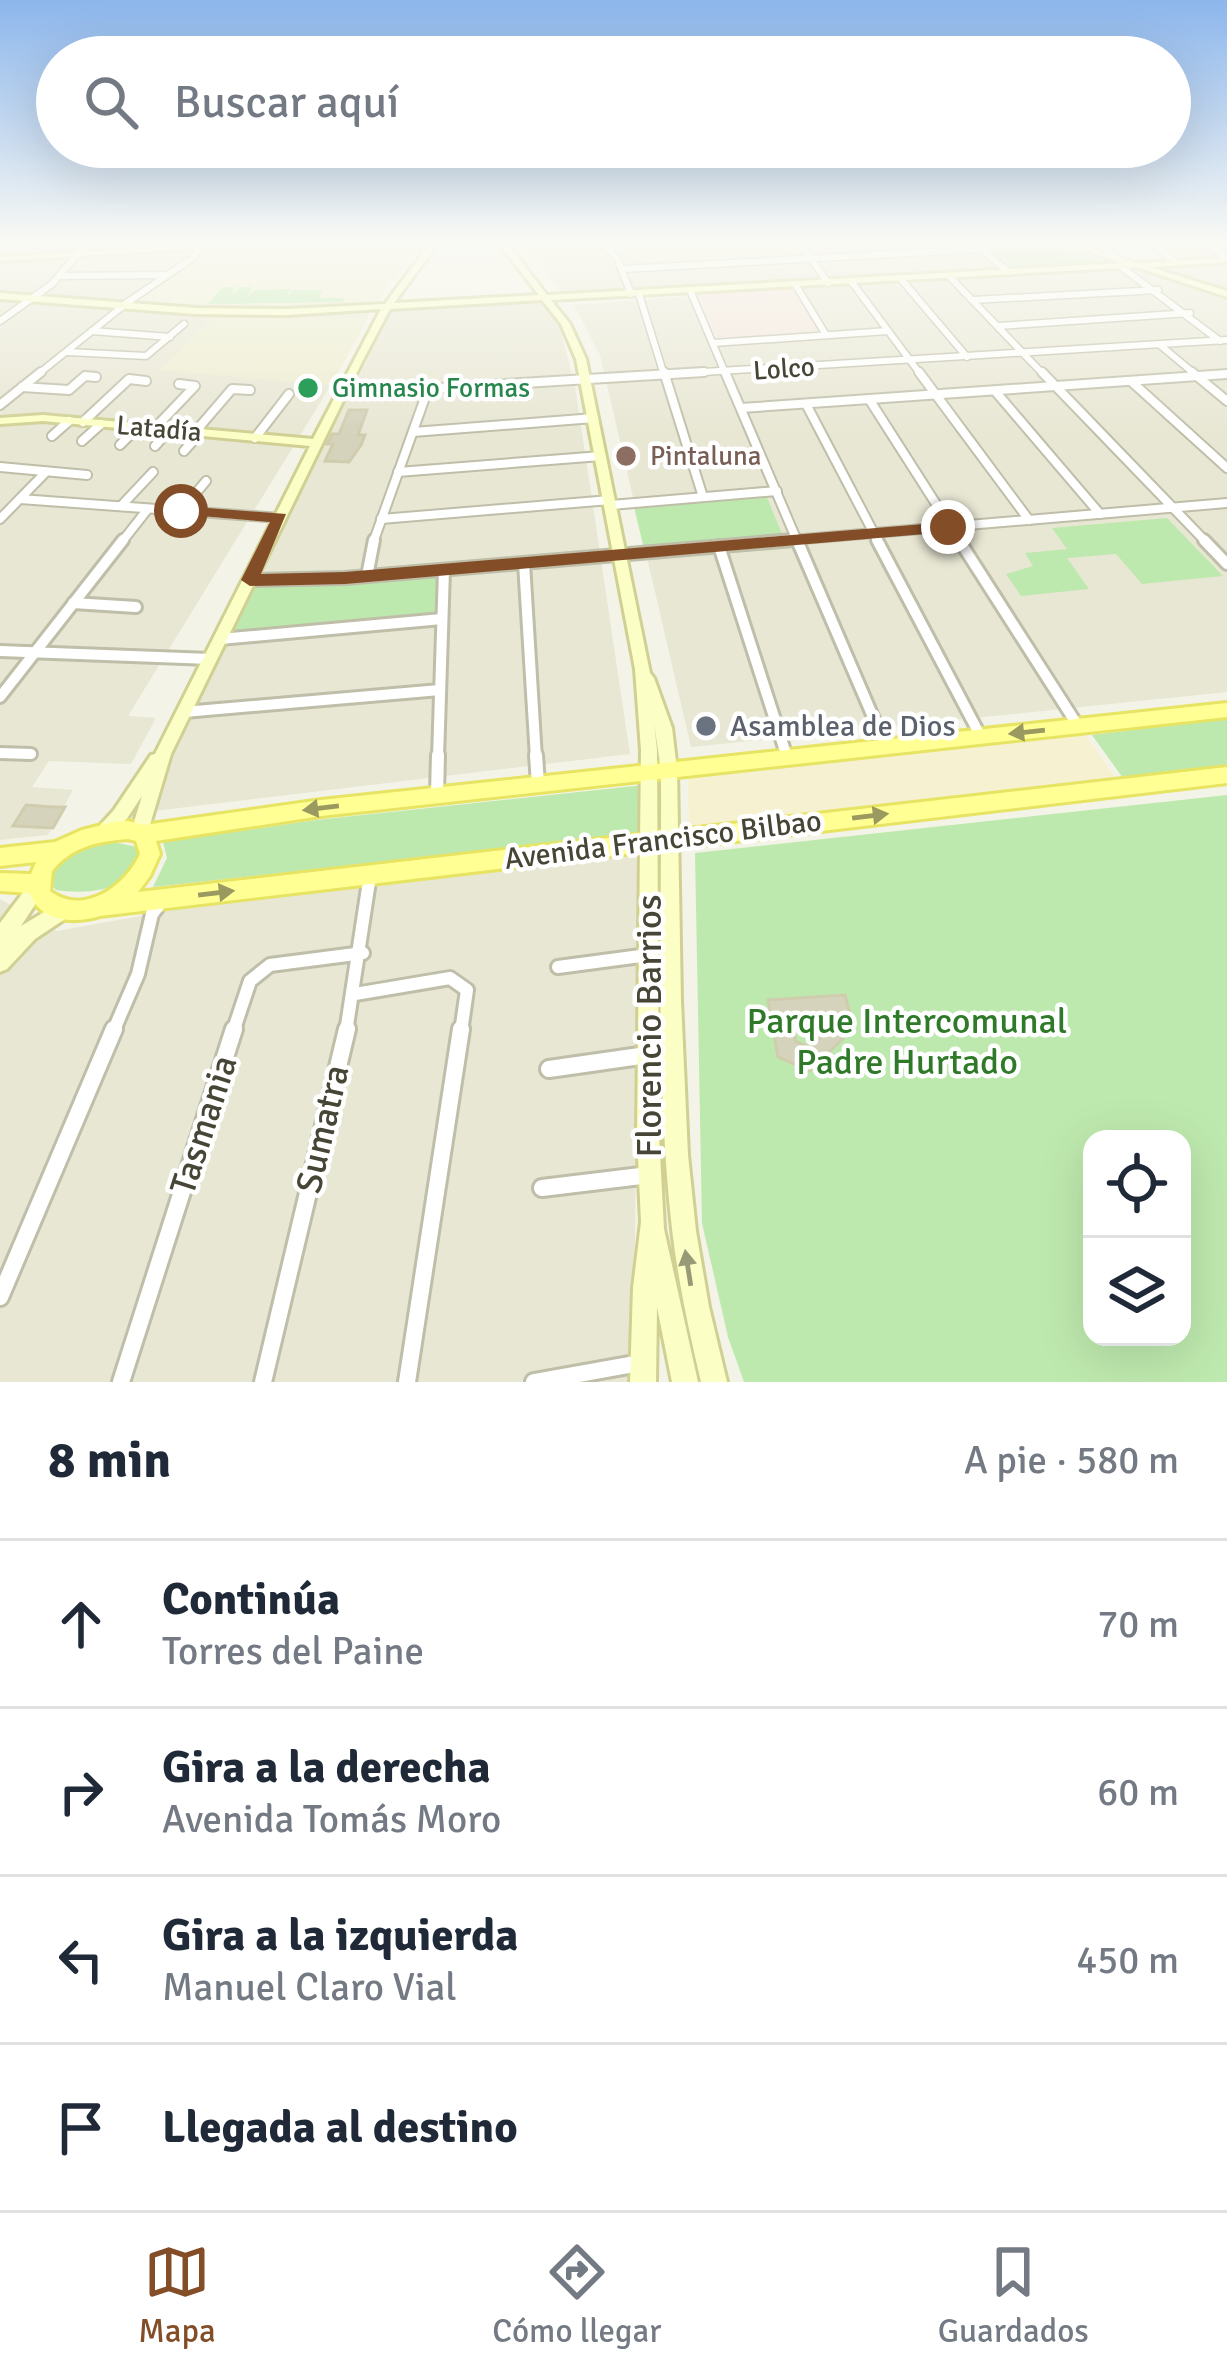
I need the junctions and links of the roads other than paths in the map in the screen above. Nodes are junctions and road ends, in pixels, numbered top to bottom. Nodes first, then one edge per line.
1 (122, 306) edge
2 (146, 306) edge
3 (414, 306) edge
4 (553, 306) edge
5 (639, 306) edge
6 (697, 306) edge
7 (809, 306) edge
8 (869, 306) edge
9 (925, 306) edge
10 (982, 306) edge
11 (1178, 306) edge
12 (387, 308) junction
13 (1187, 313) junction
14 (184, 324) dead end
15 (1001, 326) junction
16 (92, 331) junction
17 (888, 331) junction
18 (826, 335) junction
19 (170, 337) junction
20 (1225, 342) edge
21 (713, 343) junction
22 (1159, 344) junction
23 (66, 352) junction
24 (1028, 353) junction
25 (968, 357) junction
26 (910, 361) junction
27 (726, 373) junction
28 (1227, 374) edge
29 (1198, 376) junction
30 (96, 377) dead end
31 (664, 377) junction
32 (146, 381) dead end
33 (1131, 381) junction
34 (587, 382) junction
35 (179, 384) dead end
36 (1060, 386) junction
37 (22, 387) junction
38 (250, 390) dead end
39 (995, 391) junction
40 (427, 392) junction
41 (290, 394) dead end
42 (341, 394) junction
43 (935, 395) junction
44 (869, 399) junction
45 (1227, 400) edge
46 (220, 403) junction
47 (239, 404) dead end
48 (806, 404) junction
49 (0, 405) edge
50 (741, 408) junction
51 (594, 418) junction
52 (0, 421) edge
53 (69, 421) junction
54 (83, 422) junction
55 (101, 424) junction
56 (138, 427) junction
57 (154, 429) junction
58 (170, 430) junction
59 (412, 432) junction
60 (198, 433) junction
61 (52, 436) dead end
62 (255, 438) junction
63 (82, 441) dead end
64 (317, 443) junction
65 (120, 445) dead end
66 (154, 446) dead end
67 (184, 451) dead end
68 (602, 456) junction
69 (0, 467) edge
70 (1227, 468) edge
71 (46, 472) junction
72 (153, 472) dead end
73 (398, 472) junction
74 (87, 476) dead end
75 (206, 481) dead end
76 (777, 491) junction
77 (704, 497) junction
78 (20, 499) junction
79 (610, 502) junction
80 (1227, 503) edge
81 (122, 506) junction
82 (1178, 507) junction
83 (146, 511) junction
84 (181, 511) junction
85 (1100, 514) junction
86 (280, 518) junction
87 (381, 518) junction
88 (0, 519) edge
89 (1029, 520) junction
90 (948, 527) junction
91 (874, 533) junction
92 (797, 539) junction
93 (719, 546) junction
94 (1227, 553) edge
95 (621, 555) junction
96 (524, 563) junction
97 (1227, 564) edge
98 (444, 570) junction
99 (367, 576) junction
100 (250, 580) junction
101 (73, 603) junction
102 (136, 607) dead end
103 (442, 619) junction
104 (220, 639) junction
105 (0, 651) edge
106 (33, 655) junction
107 (210, 659) junction
108 (440, 690) junction
109 (0, 697) edge
110 (1227, 710) edge
111 (184, 712) junction
112 (1078, 726) junction
113 (981, 736) junction
114 (886, 747) junction
115 (0, 753) edge
116 (31, 754) dead end
117 (164, 754) junction
118 (787, 758) junction
119 (660, 771) junction
120 (1227, 775) edge
121 (538, 784) junction
122 (437, 795) junction
123 (103, 832) junction
124 (142, 833) junction
125 (660, 841) junction
126 (56, 851) junction
127 (0, 857) edge
128 (370, 875) junction
129 (0, 882) edge
130 (38, 886) junction
131 (154, 904) junction
132 (99, 906) junction
133 (64, 909) junction
134 (0, 939) edge
135 (363, 952) junction
136 (648, 955) junction
137 (0, 962) edge
138 (558, 967) dead end
139 (355, 994) junction
140 (647, 1055) junction
141 (549, 1069) dead end
142 (649, 1175) junction
143 (542, 1188) dead end
144 (653, 1222) junction
145 (0, 1297) edge
146 (643, 1372) edge
147 (121, 1382) edge
148 (263, 1382) edge
149 (407, 1382) edge
150 (534, 1382) edge
151 (685, 1382) edge
152 (714, 1382) edge

1 - 16 street
2 - 12 main road
3 - 12 main road
4 - 34 main road, Florencio Barrios
5 - 31 street
6 - 21 street
7 - 18 street
8 - 17 street
9 - 25 street
10 - 15 street
11 - 13 street
12 - 42 main road
13 - 15 street
13 - 20 street
14 - 19 street
15 - 24 street
16 - 19 street
16 - 23 street
17 - 18 street
17 - 26 street
18 - 21 street
19 - 23 street
20 - 22 street, Lolco
21 - 27 street
22 - 24 street, Lolco
22 - 29 street
23 - 37 street
24 - 25 street, Lolco
24 - 36 street
25 - 26 street, Lolco
26 - 27 street, Lolco
26 - 43 street
27 - 31 street, Lolco
27 - 50 street
28 - 29 street
29 - 33 street
29 - 45 street
30 - 37 street
31 - 34 street, Lolco
31 - 77 street
32 - 54 street
33 - 36 street
33 - 70 street
34 - 40 street, Lolco
34 - 51 main road, Florencio Barrios
35 - 57 street
36 - 39 street
36 - 82 street
37 - 49 street
38 - 46 street
39 - 43 street
39 - 85 street
40 - 42 street, Lolco
40 - 59 street
41 - 62 street
42 - 64 main road
43 - 44 street
43 - 89 street
44 - 48 street
44 - 90 street
46 - 47 street, Latadía
46 - 60 street
48 - 50 street
48 - 91 street
50 - 76 street
51 - 59 street
51 - 68 main road, Florencio Barrios
52 - 53 main road, Latadía
53 - 54 main road, Latadía
53 - 61 street
54 - 55 main road, Latadía
55 - 56 main road, Latadía
55 - 63 street
56 - 57 main road, Latadía
56 - 65 street
57 - 58 main road, Latadía
58 - 60 main road, Latadía
58 - 66 street
59 - 73 street
60 - 62 main road, Latadía
60 - 67 street
62 - 64 main road, Latadía
64 - 86 main road
68 - 73 street
68 - 79 main road, Florencio Barrios
69 - 71 street
71 - 74 street
71 - 78 street
72 - 81 street
73 - 87 street
75 - 84 street
76 - 77 street
76 - 92 street
77 - 79 street
78 - 81 street
78 - 88 street
79 - 87 street
79 - 95 main road, Florencio Barrios
80 - 82 street
81 - 83 street
82 - 85 street
82 - 94 street
82 - 97 street
83 - 84 street
83 - 101 street
84 - 86 street
85 - 89 street
86 - 100 main road
87 - 99 street
89 - 90 street
90 - 91 street
90 - 112 street
91 - 92 street
91 - 113 street
92 - 93 street
92 - 114 street
93 - 95 street
93 - 118 street
95 - 96 street
95 - 119 main road, Florencio Barrios
96 - 98 street
96 - 121 street
98 - 99 street
98 - 103 street
99 - 100 street
100 - 104 main road
101 - 102 street
101 - 106 street
103 - 104 street
103 - 108 street
104 - 107 main road
105 - 106 street
106 - 107 street
106 - 109 street
107 - 111 main road
108 - 111 street
108 - 122 street
110 - 112 main road
111 - 117 main road
112 -> 113 main road
113 - 114 main road
114 - 118 main road
115 - 116 street
117 - 123 main road
117 - 124 main road
118 - 119 main road
119 - 121 main road
119 - 125 main road, Florencio Barrios
125 -> 120 main road, Avenida Francisco Bilbao
121 - 122 main road
122 -> 124 main road
123 - 124 main road
123 - 126 main road
124 - 132 main road
125 - 128 main road, Avenida Francisco Bilbao
125 - 136 main road, Florencio Barrios
152 -> 125 main road, Florencio Barrios
126 - 127 main road
126 - 130 main road
131 -> 128 main road, Avenida Francisco Bilbao
128 - 135 street, Sumatra
129 - 130 main road
130 - 133 main road
130 - 134 main road
131 - 132 main road, Avenida Francisco Bilbao
131 - 145 street
132 - 133 main road, Avenida Francisco Bilbao
133 - 137 main road
135 - 139 street, Sumatra
135 - 147 street, Tasmania
136 - 138 street
136 - 140 main road, Florencio Barrios
139 - 148 street, Sumatra
139 - 149 street
140 - 141 street
140 - 142 main road, Florencio Barrios
142 - 143 street
142 - 144 main road, Florencio Barrios
144 - 146 main road, Florencio Barrios
144 - 151 main road
146 - 150 street

